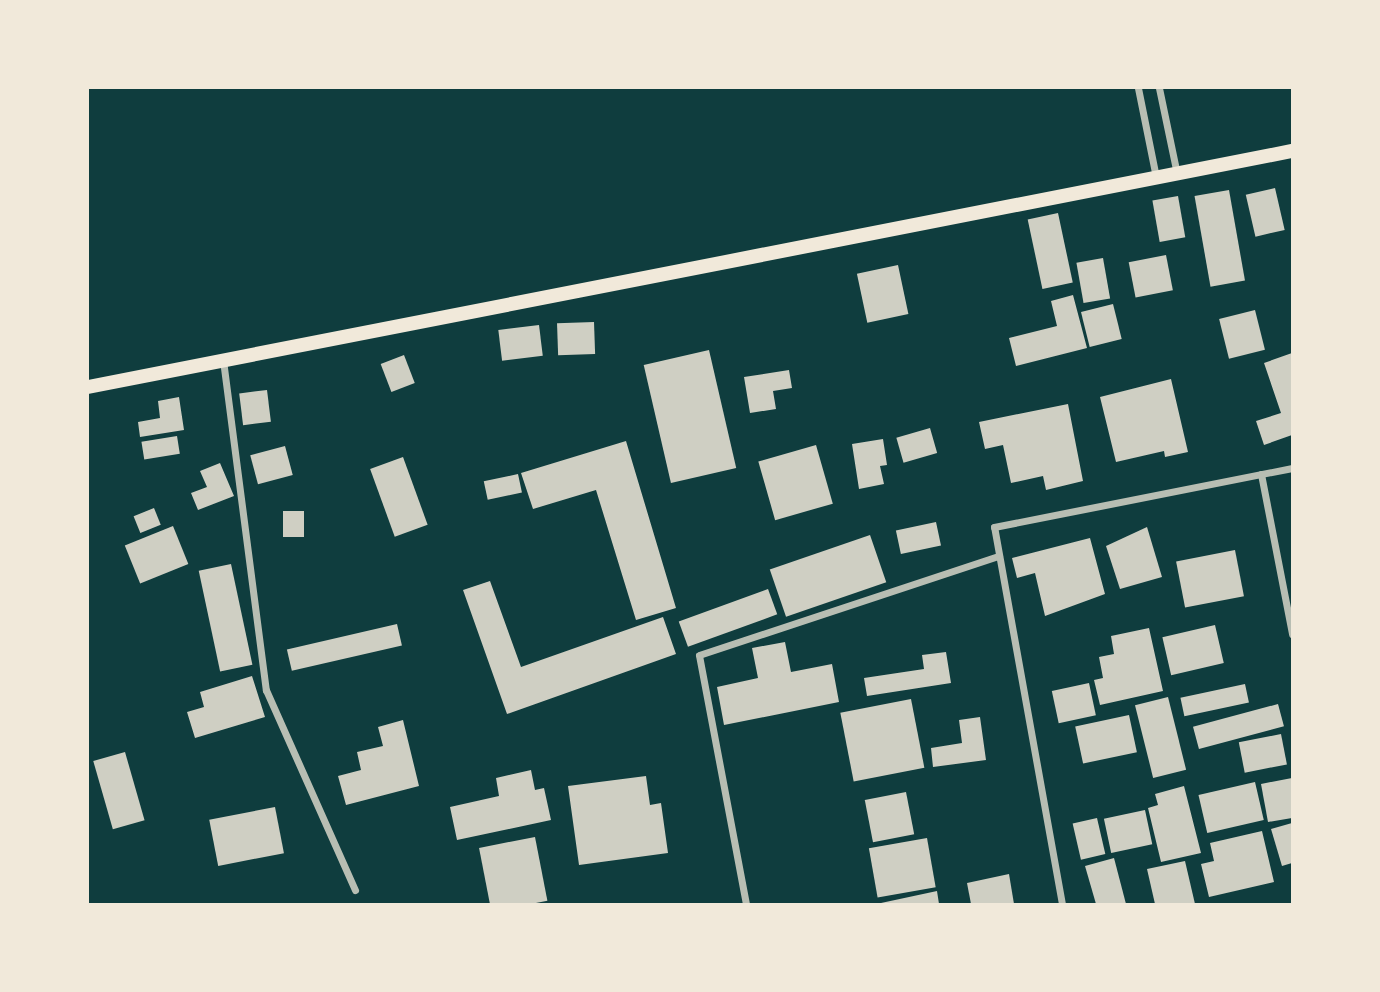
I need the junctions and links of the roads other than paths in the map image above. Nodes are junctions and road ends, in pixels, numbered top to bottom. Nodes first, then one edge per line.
1 (1138, 88) edge
2 (1159, 88) edge
3 (1293, 152) edge
4 (1177, 175) junction
5 (1156, 177) junction
6 (223, 360) junction
7 (88, 387) edge
8 (1293, 468) edge
9 (1261, 474) junction
10 (999, 556) junction
11 (1293, 634) edge
12 (355, 890) dead end
13 (746, 905) edge
14 (1062, 905) edge

1 - 5 street
2 - 4 street
3 - 4 main road
4 - 5 main road
5 - 6 main road
6 - 7 main road
6 - 12 street
8 - 9 street
9 - 10 street
9 - 11 street
10 - 13 street
10 - 14 street

